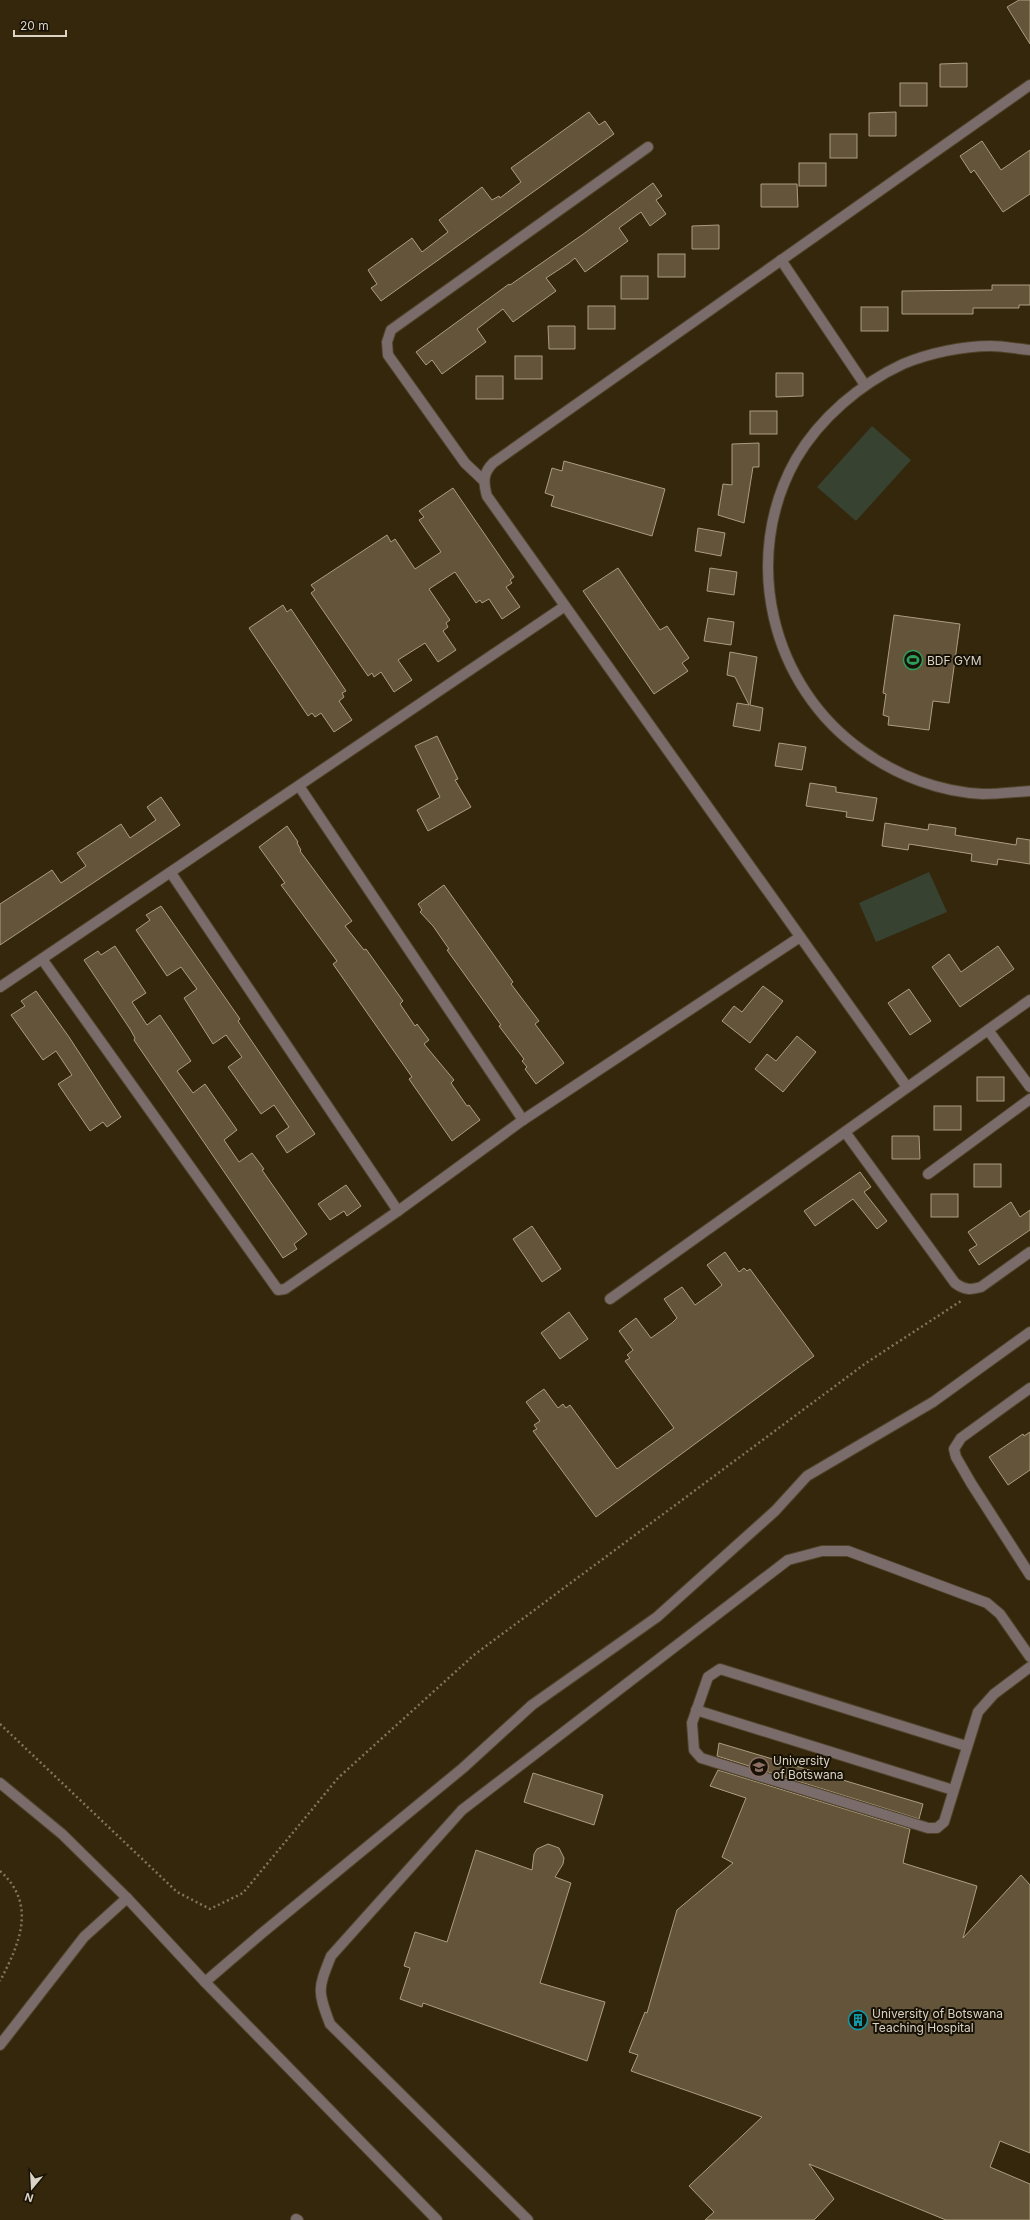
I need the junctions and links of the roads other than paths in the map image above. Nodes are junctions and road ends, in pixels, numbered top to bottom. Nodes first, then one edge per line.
1 (1030, 85) edge
2 (648, 147) dead end
3 (781, 260) junction
4 (1030, 350) edge
5 (865, 385) junction
6 (484, 481) junction
7 (565, 606) junction
8 (299, 786) junction
9 (1030, 791) edge
10 (171, 873) junction
11 (800, 937) junction
12 (42, 959) junction
13 (0, 987) edge
14 (1030, 1000) edge
15 (988, 1030) junction
16 (1030, 1087) edge
17 (907, 1088) junction
18 (1030, 1099) edge
19 (523, 1120) junction
20 (845, 1132) junction
21 (928, 1174) dead end
22 (398, 1211) junction
23 (1030, 1252) edge
24 (610, 1299) dead end
25 (1030, 1332) edge
26 (1030, 1388) edge
27 (1030, 1575) edge
28 (1030, 1657) edge
29 (1030, 1666) edge
30 (696, 1710) junction
31 (966, 1746) junction
32 (0, 1783) edge
33 (953, 1790) junction
34 (127, 1898) junction
35 (205, 1982) junction
36 (0, 2045) edge
37 (437, 2220) edge
38 (528, 2220) edge

1 - 3 street
2 - 6 street
3 - 5 street
3 - 6 street
4 - 5 street
5 - 9 street
6 - 7 street
7 - 8 street
7 - 11 street
8 - 10 street
8 - 19 street
10 - 12 street
10 - 22 street
11 - 17 street
11 - 19 street
12 - 13 street
12 - 22 street
14 - 15 street
15 - 16 street
15 - 17 street
17 - 20 street
18 - 21 street
19 - 22 street
20 - 23 street
20 - 24 street
25 - 35 street
26 - 27 street
28 - 38 street
29 - 31 street
30 - 31 street
30 - 33 street
30 - 33 street
31 - 33 street
32 - 34 street
34 - 35 street
34 - 36 street
35 - 37 street

